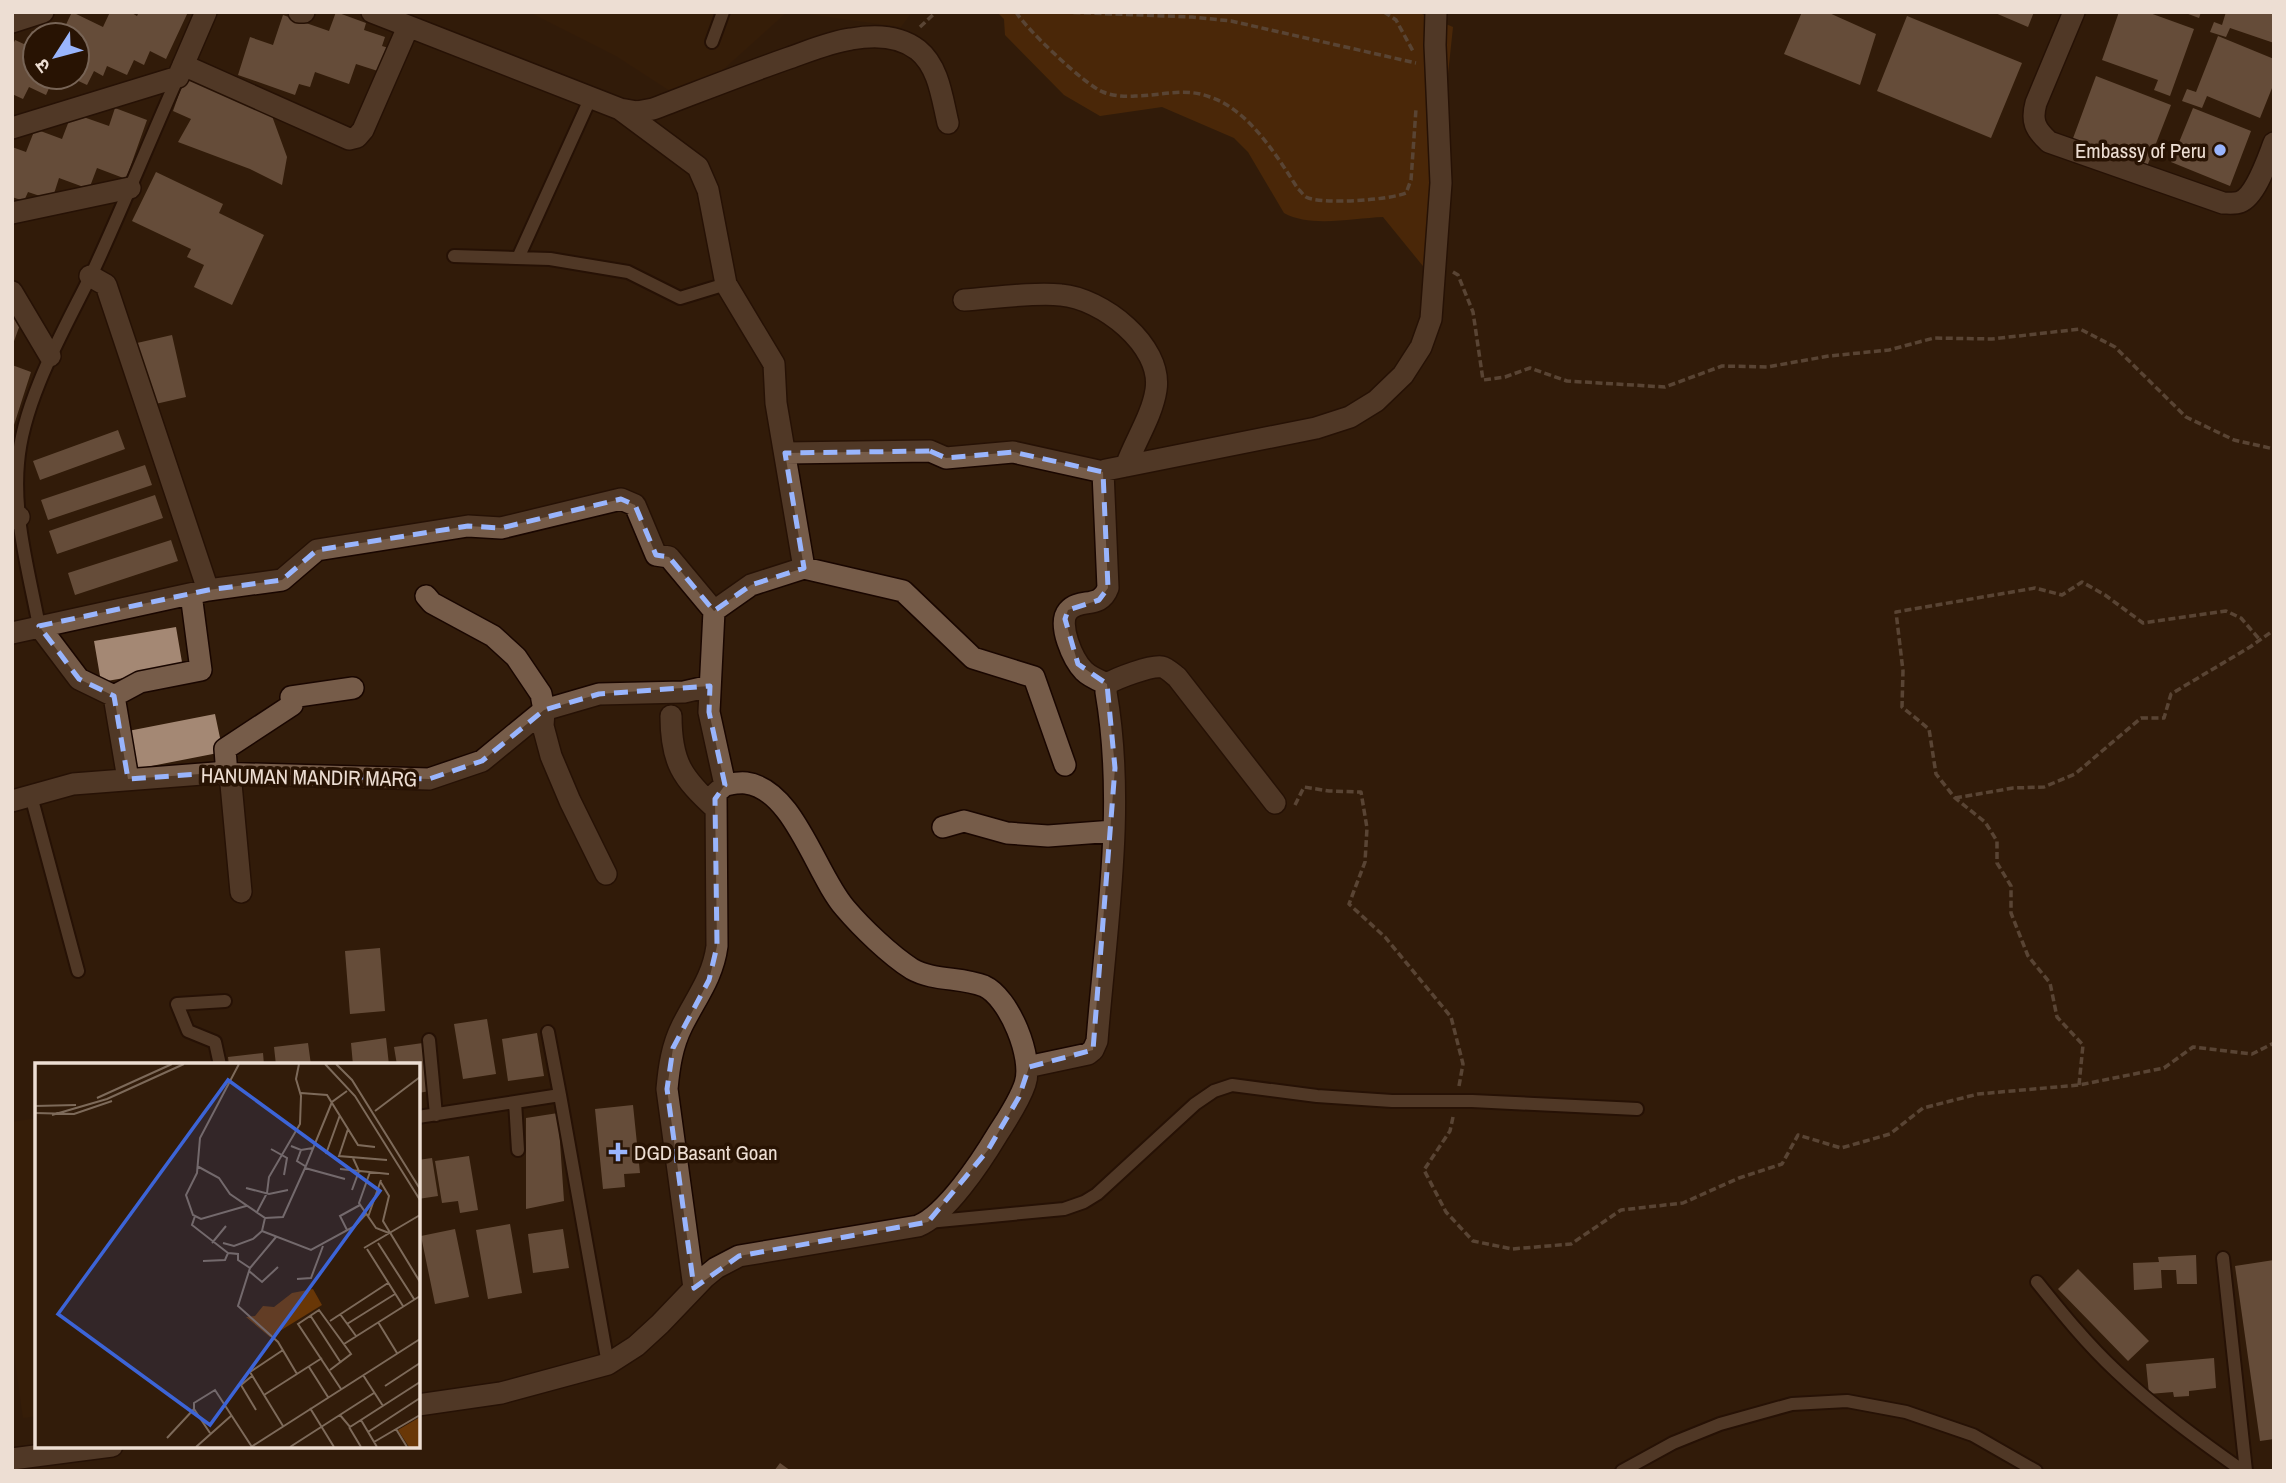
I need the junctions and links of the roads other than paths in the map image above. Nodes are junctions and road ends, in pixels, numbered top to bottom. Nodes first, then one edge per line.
1 (43, 12) edge
2 (206, 12) edge
3 (299, 12) edge
4 (304, 12) edge
5 (372, 12) edge
6 (723, 12) edge
7 (1436, 12) edge
8 (2074, 12) edge
9 (12, 22) edge
10 (408, 27) junction
11 (712, 42) dead end
12 (181, 71) junction
13 (591, 97) junction
14 (620, 109) junction
15 (948, 123) dead end
16 (12, 128) edge
17 (2274, 143) edge
18 (2268, 174) edge
19 (130, 188) junction
20 (12, 214) edge
21 (454, 256) dead end
22 (518, 258) junction
23 (90, 276) junction
24 (726, 284) junction
25 (12, 292) edge
26 (964, 300) dead end
27 (50, 356) junction
28 (785, 453) junction
29 (1126, 466) junction
30 (1102, 472) junction
31 (16, 518) edge
32 (804, 568) junction
33 (199, 592) junction
34 (426, 596) dead end
35 (714, 611) junction
36 (39, 626) junction
37 (12, 632) edge
38 (1107, 684) junction
39 (710, 686) junction
40 (353, 688) dead end
41 (114, 696) junction
42 (544, 710) junction
43 (671, 716) dead end
44 (1065, 765) dead end
45 (227, 775) junction
46 (128, 779) junction
47 (725, 785) junction
48 (22, 798) edge
49 (1275, 803) road end
50 (716, 809) junction
51 (943, 827) dead end
52 (1114, 831) junction
53 (606, 874) dead end
54 (241, 892) dead end
55 (78, 971) dead end
56 (225, 1001) dead end
57 (548, 1032) dead end
58 (429, 1040) dead end
59 (220, 1063) edge
60 (1027, 1067) junction
61 (560, 1095) junction
62 (514, 1102) junction
63 (1637, 1109) dead end
64 (436, 1115) junction
65 (420, 1118) edge
66 (518, 1150) dead end
67 (928, 1222) junction
68 (2223, 1258) dead end
69 (2037, 1282) dead end
70 (694, 1287) junction
71 (608, 1364) junction
72 (420, 1405) edge
73 (97, 1448) edge
74 (12, 1459) edge
75 (1622, 1471) edge
76 (2036, 1471) edge
77 (2245, 1471) edge

1 - 9 street
2 - 12 street
3 - 4 street
5 - 10 street
6 - 11 lane
7 - 29 street
8 - 18 street
10 - 12 street
10 - 13 street
12 - 16 street
12 - 19 lane
13 - 14 street
13 - 22 lane
14 - 15 street
14 - 24 street
17 - 18 street
19 - 20 street
19 - 23 lane
21 - 22 lane
22 - 24 lane
23 - 27 lane
23 - 33 street
24 - 28 street
25 - 27 street
26 - 29 street
27 - 31 lane
28 - 30 street
28 - 32 street
29 - 30 street
30 - 38 street
31 - 36 lane
32 - 35 street
32 - 44 street
33 - 35 street
33 - 36 street
33 - 41 street
34 - 42 street
35 - 39 street
36 - 37 street
36 - 41 street
38 - 49 street
38 - 52 street
39 - 42 street, HANUMAN MANDIR MARG
39 - 47 street
40 - 45 street
41 - 46 street
42 - 45 street, HANUMAN MANDIR MARG
42 - 53 street
43 - 50 street
45 - 46 street, HANUMAN MANDIR MARG
45 - 54 street
46 - 48 street, HANUMAN MANDIR MARG
47 - 50 street
47 - 60 street
48 - 55 lane
50 - 70 street
51 - 52 street
52 - 60 street
56 - 59 lane
57 - 61 lane
58 - 64 lane
60 - 67 street
61 - 62 lane
61 - 71 lane
62 - 64 lane
62 - 66 lane
63 - 67 lane
64 - 65 lane
67 - 70 street
68 - 77 lane
69 - 77 lane
70 - 71 street
71 - 72 street
73 - 74 street
75 - 76 lane

